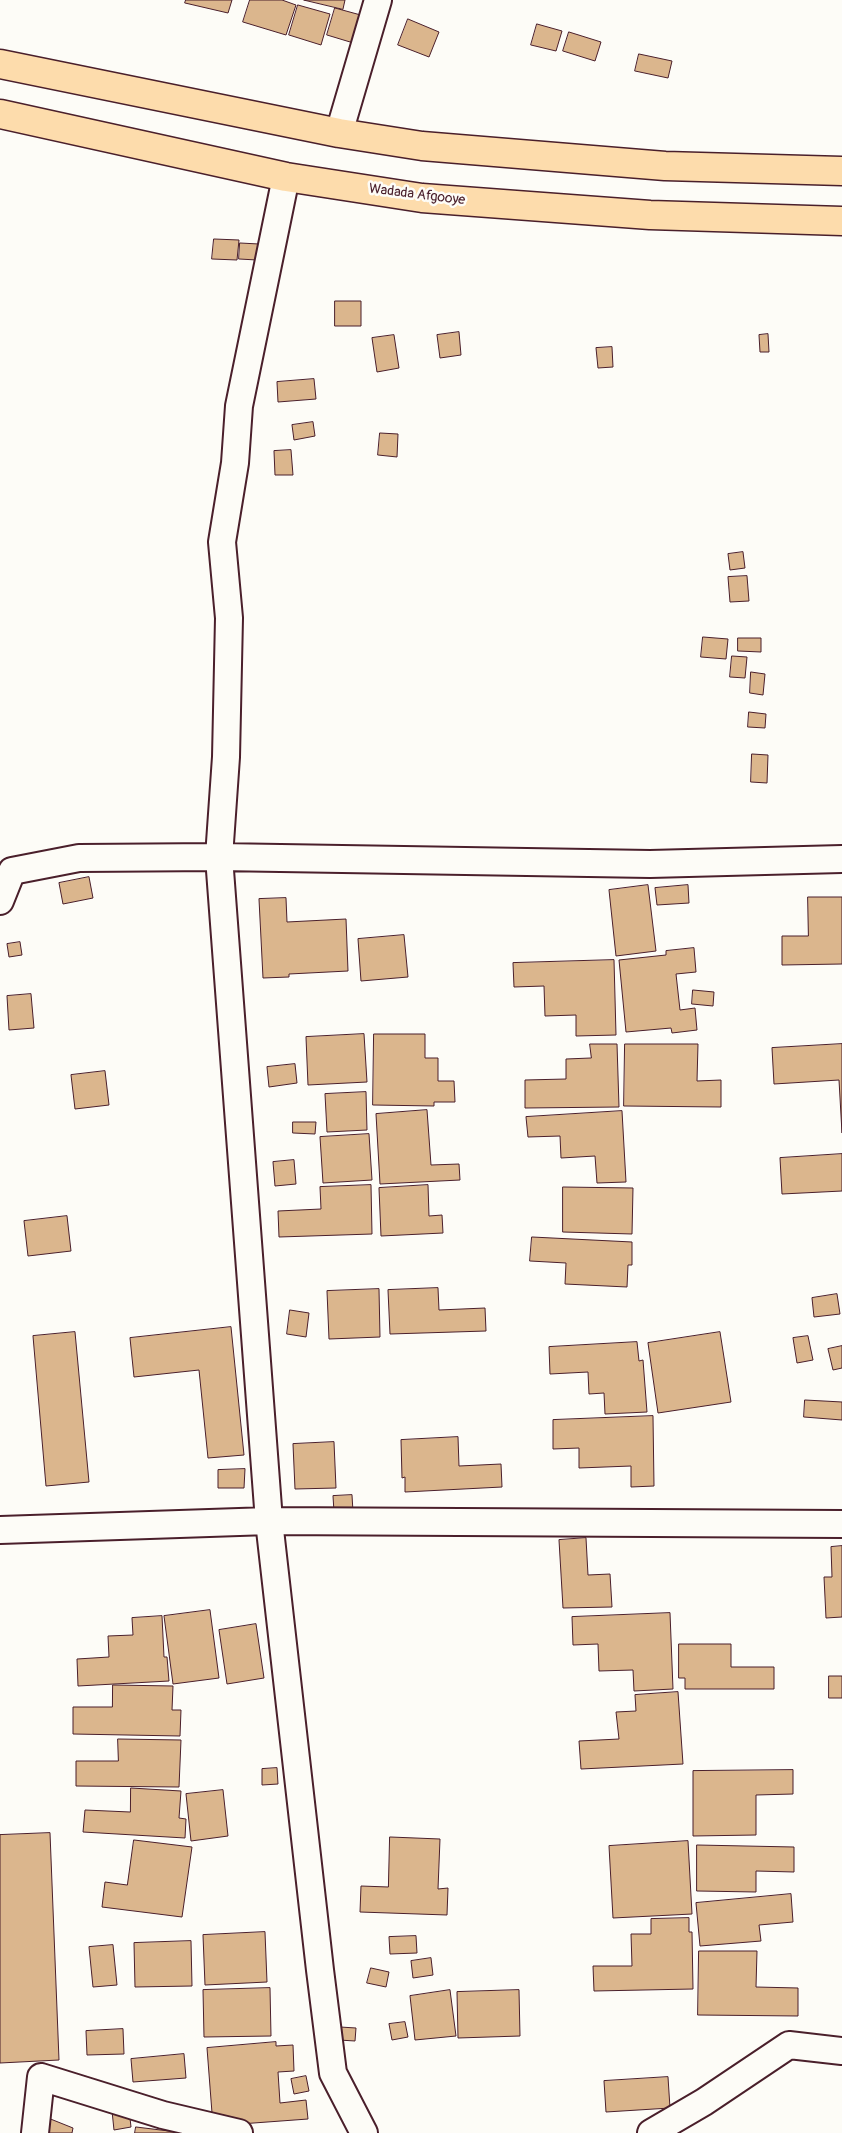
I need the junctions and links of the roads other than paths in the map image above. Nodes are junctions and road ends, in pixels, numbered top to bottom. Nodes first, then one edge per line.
1 (378, 0) edge
2 (0, 64) edge
3 (0, 114) edge
4 (339, 133) junction
5 (842, 171) edge
6 (286, 177) junction
7 (842, 221) edge
8 (219, 857) junction
9 (842, 859) edge
10 (0, 901) edge
11 (269, 1521) junction
12 (842, 1524) edge
13 (0, 1530) edge
14 (842, 2051) edge
15 (35, 2133) edge
16 (239, 2133) edge
17 (364, 2133) edge
18 (651, 2133) edge

1 - 4 street
2 - 4 highway
3 - 6 highway, Wadada Afgooye
4 - 5 highway
6 - 7 highway, Wadada Afgooye
6 - 8 street
8 - 9 street
8 - 10 street
8 - 11 street
11 - 12 street
11 - 13 street
11 - 17 street
14 - 18 street
15 - 16 street

